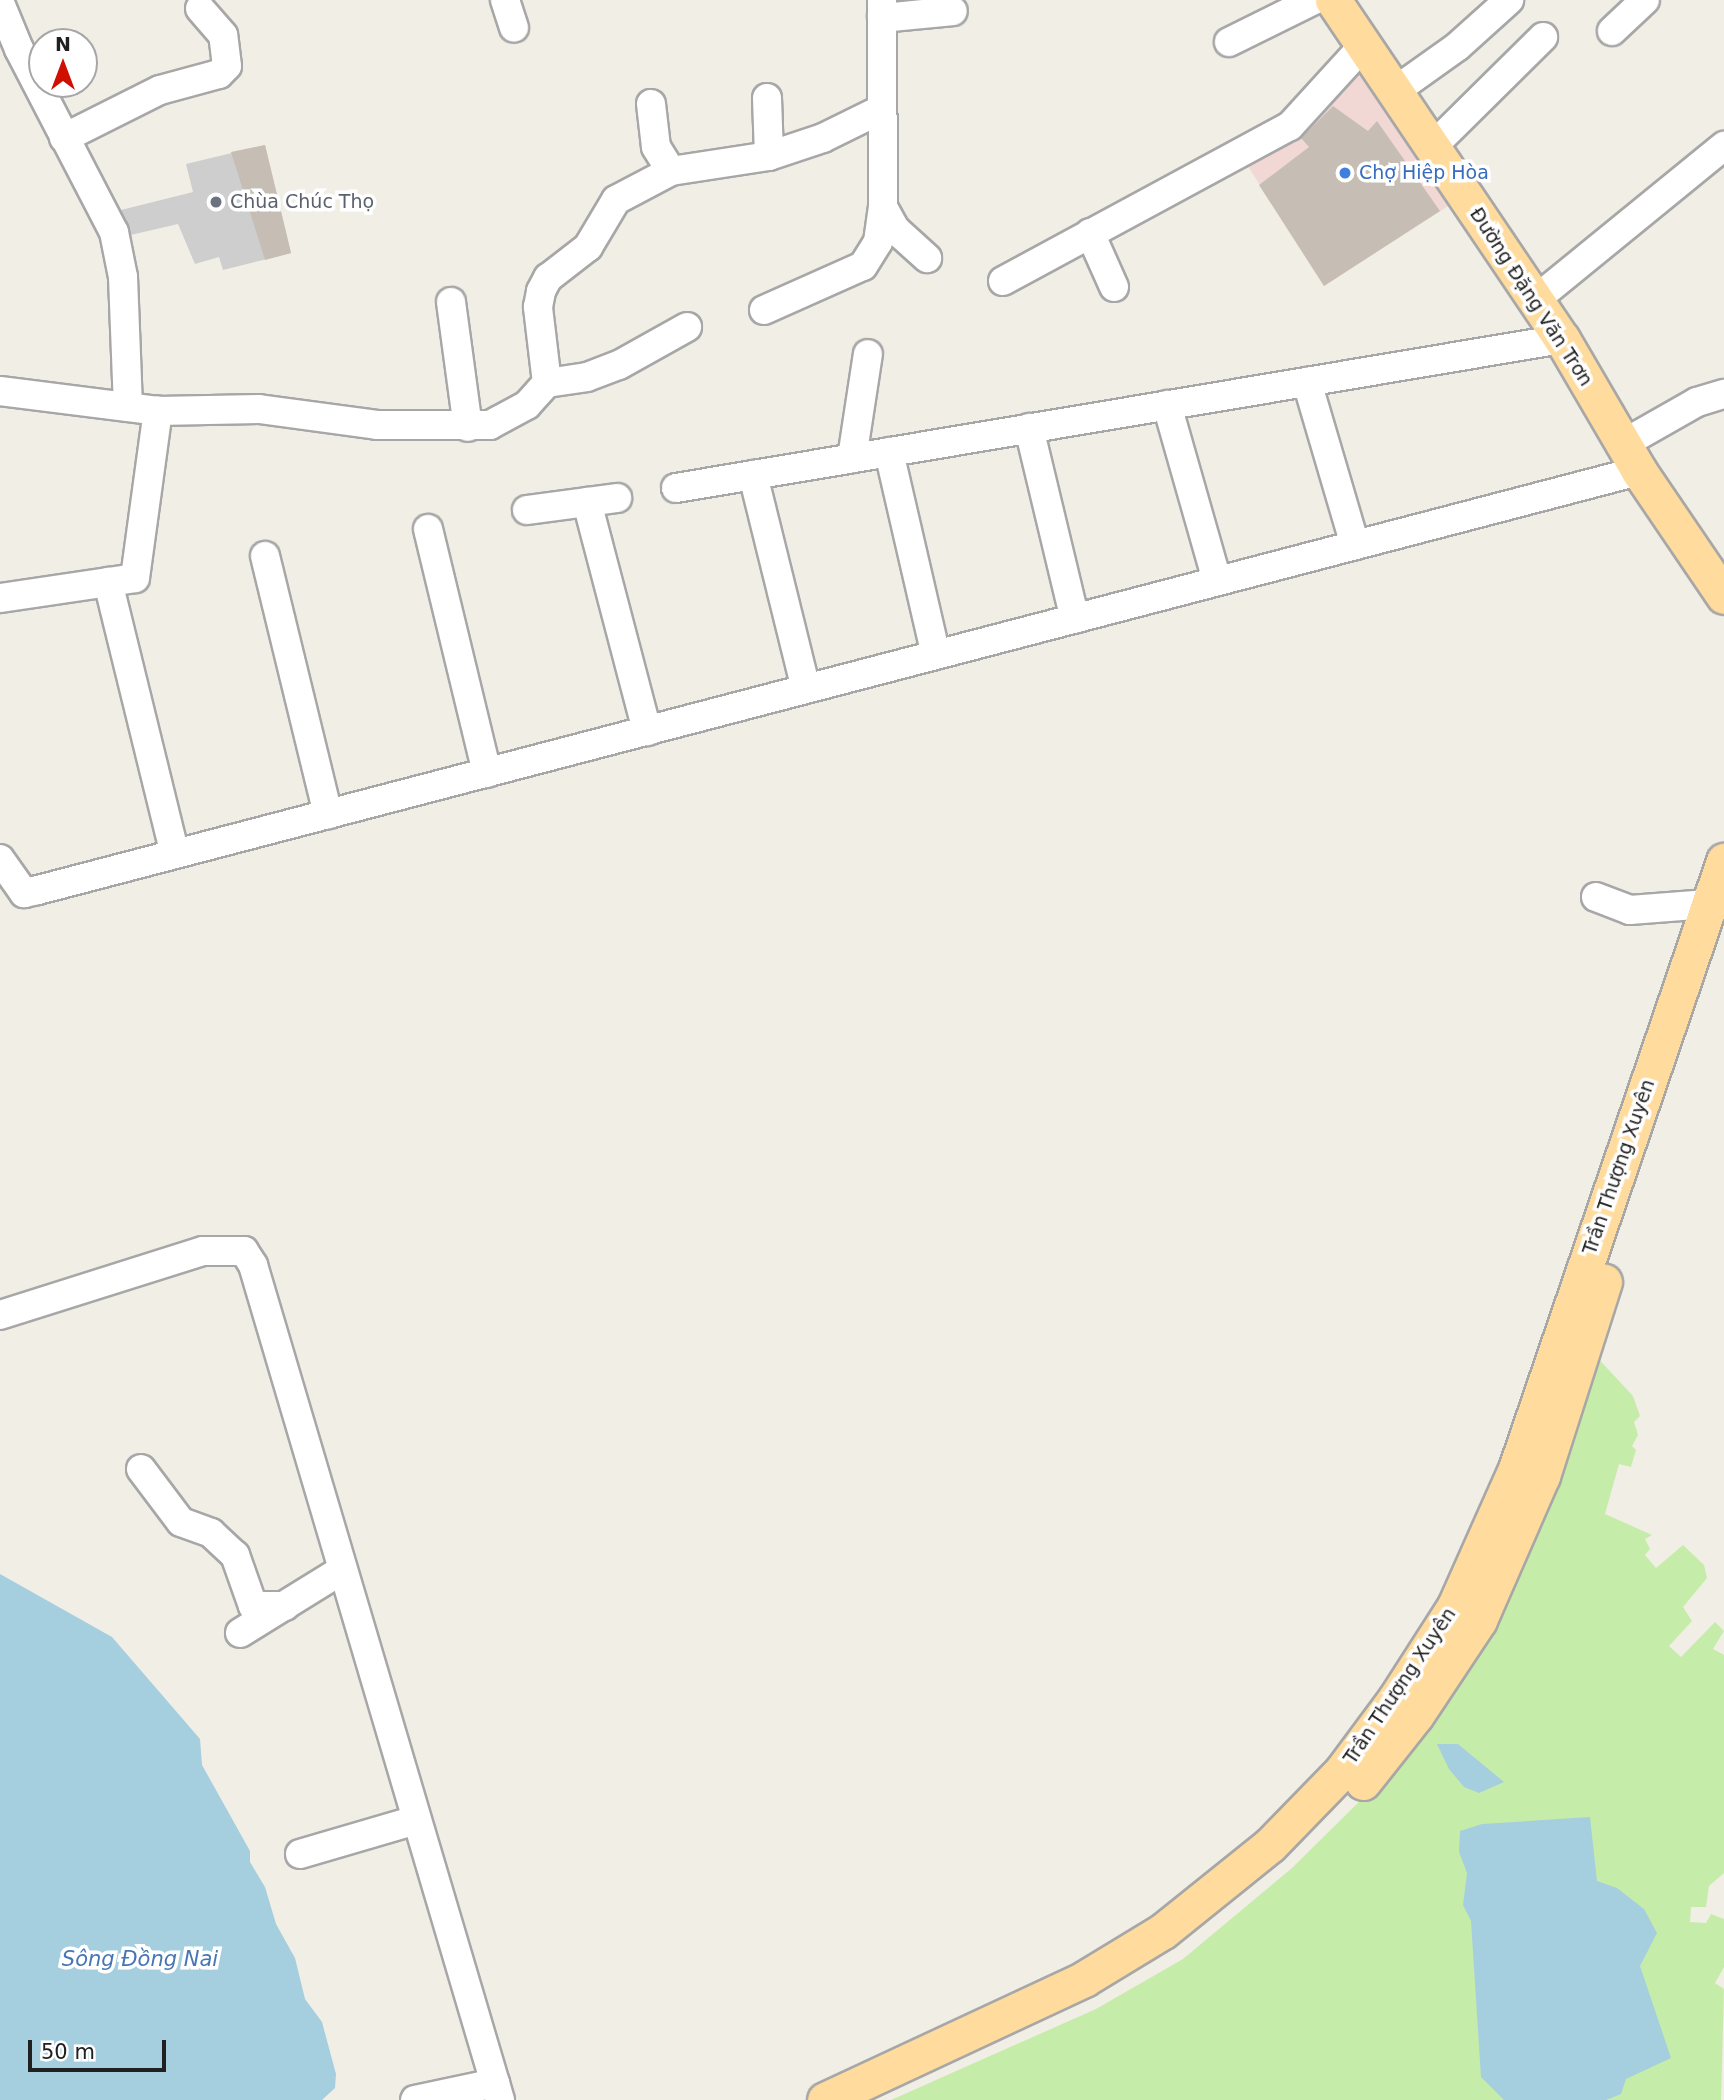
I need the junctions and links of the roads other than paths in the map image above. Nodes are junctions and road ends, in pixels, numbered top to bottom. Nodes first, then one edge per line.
1 (505, 0) edge
2 (1314, 0) edge
3 (1333, 0) edge
4 (1509, 0) edge
5 (1645, 0) edge
6 (0, 4) edge
7 (200, 9) dead end
8 (882, 9) edge
9 (953, 10) dead end
10 (514, 28) dead end
11 (1612, 31) dead end
12 (1543, 37) dead end
13 (1230, 42) dead end
14 (1364, 46) junction
15 (9, 51) edge
16 (1395, 92) junction
17 (767, 98) dead end
18 (651, 104) dead end
19 (880, 110) junction
20 (64, 138) junction
21 (1433, 146) junction
22 (1724, 146) edge
23 (769, 156) junction
24 (671, 171) junction
25 (883, 207) junction
26 (1090, 233) junction
27 (927, 258) dead end
28 (1003, 281) dead end
29 (1114, 287) dead end
30 (1535, 300) junction
31 (451, 302) dead end
32 (764, 310) dead end
33 (687, 327) dead end
34 (1562, 339) junction
35 (868, 354) dead end
36 (1307, 382) junction
37 (547, 383) junction
38 (0, 391) edge
39 (1724, 394) edge
40 (1167, 405) junction
41 (128, 407) junction
42 (158, 411) junction
43 (468, 427) junction
44 (1030, 428) junction
45 (889, 452) junction
46 (1631, 457) junction
47 (852, 458) junction
48 (753, 474) junction
49 (676, 488) dead end
50 (617, 498) dead end
51 (587, 502) junction
52 (527, 510) dead end
53 (428, 529) dead end
54 (1355, 545) junction
55 (265, 556) dead end
56 (1217, 581) junction
57 (108, 582) junction
58 (1724, 596) edge
59 (0, 598) edge
60 (1075, 619) junction
61 (936, 655) junction
62 (806, 689) junction
63 (647, 731) junction
64 (487, 773) junction
65 (328, 814) junction
66 (175, 855) junction
67 (0, 859) edge
68 (1724, 861) edge
69 (1596, 897) dead end
70 (1716, 919) edge
71 (0, 1315) edge
72 (141, 1469) dead end
73 (342, 1570) junction
74 (285, 1605) junction
75 (240, 1633) dead end
76 (416, 1820) junction
77 (300, 1854) dead end
78 (498, 2091) edge
79 (415, 2100) edge
80 (825, 2100) edge
81 (875, 2100) edge

1 - 10 street
2 - 13 street
3 - 14 main road, Đường Đặng Văn Trơn
4 - 16 street
5 - 11 street
6 - 15 street
7 - 20 street
8 - 9 street
8 - 19 street
12 - 21 street
14 - 16 main road, Đường Đặng Văn Trơn
14 - 26 street
15 - 20 street
16 - 21 main road, Đường Đặng Văn Trơn
17 - 23 street
18 - 24 street
19 - 23 street
19 - 25 street
20 - 41 street
21 - 30 main road, Đường Đặng Văn Trơn
22 - 30 street
23 - 24 street
24 - 37 street
25 - 27 street
25 - 32 street
26 - 28 street
26 - 29 street
30 - 34 main road, Đường Đặng Văn Trơn
31 - 43 street
33 - 37 street
34 - 36 street
34 - 46 main road, Đường Đặng Văn Trơn
35 - 47 street
36 - 40 street
36 - 54 street
37 - 43 street
38 - 41 street
39 - 46 street
40 - 44 street
40 - 56 street
41 - 42 street
42 - 43 street
42 - 57 street
44 - 45 street
44 - 60 street
45 - 47 street
45 - 61 street
46 - 54 street
46 - 58 main road, Đường Đặng Văn Trơn
47 - 48 street
48 - 49 street
48 - 62 street
50 - 51 street
51 - 52 street
51 - 63 street
53 - 64 street
54 - 56 street
55 - 65 street
56 - 60 street
57 - 59 street
57 - 66 street
60 - 61 street
61 - 62 street
62 - 63 street
63 - 64 street
64 - 65 street
65 - 66 street
66 - 67 street
68 - 70 main road, Trần Thượng Xuyên
69 - 70 street
70 - 80 main road, Trần Thượng Xuyên
70 - 81 main road, Trần Thượng Xuyên
71 - 73 street
72 - 74 street
73 - 74 street
73 - 76 street
74 - 75 street
76 - 77 street
76 - 78 street
78 - 79 street

